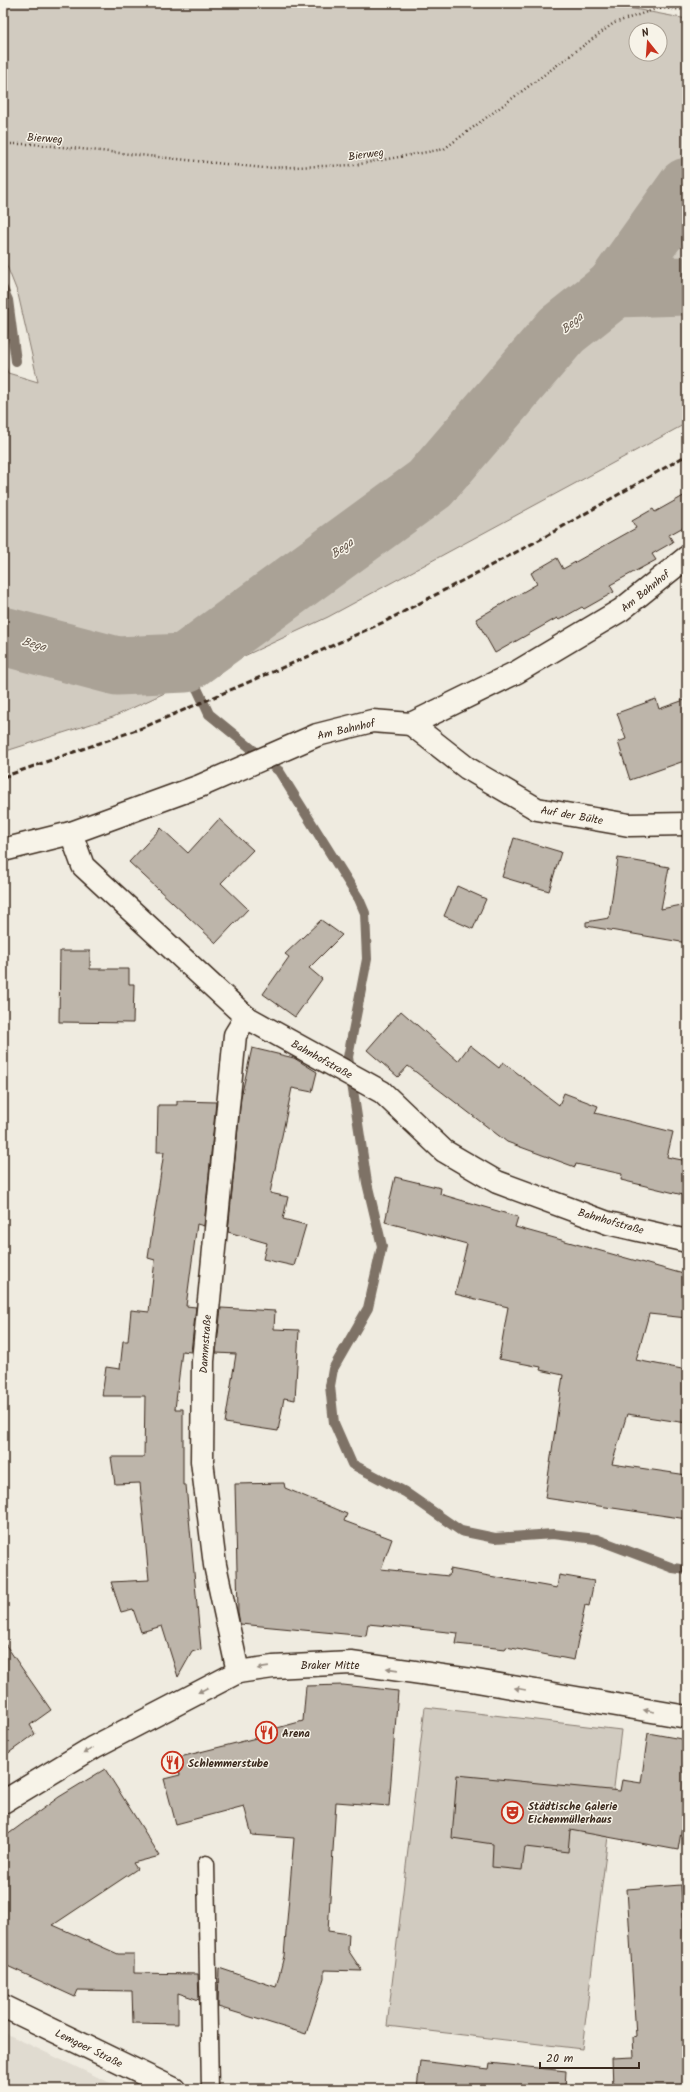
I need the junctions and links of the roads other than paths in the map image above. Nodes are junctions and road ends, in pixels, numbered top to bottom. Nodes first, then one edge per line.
1 (687, 557) edge
2 (411, 724) junction
3 (687, 824) edge
4 (71, 833) junction
5 (3, 850) edge
6 (246, 1017) junction
7 (687, 1241) edge
8 (238, 1672) junction
9 (687, 1717) edge
10 (3, 1802) edge
11 (206, 1864) dead end
12 (3, 2006) edge
13 (174, 2089) edge
14 (210, 2089) edge

1 - 2 street, Am Bahnhof
2 - 3 street, Auf der Bülte
2 - 4 street, Am Bahnhof
4 - 5 street
4 - 6 street, Bahnhofstraße
6 - 7 street, Bahnhofstraße
6 - 8 street, Dammstraße
9 -> 8 street, Braker Mitte
8 -> 10 street, Braker Mitte
11 - 14 lane
12 - 13 street, Lemgoer Straße

